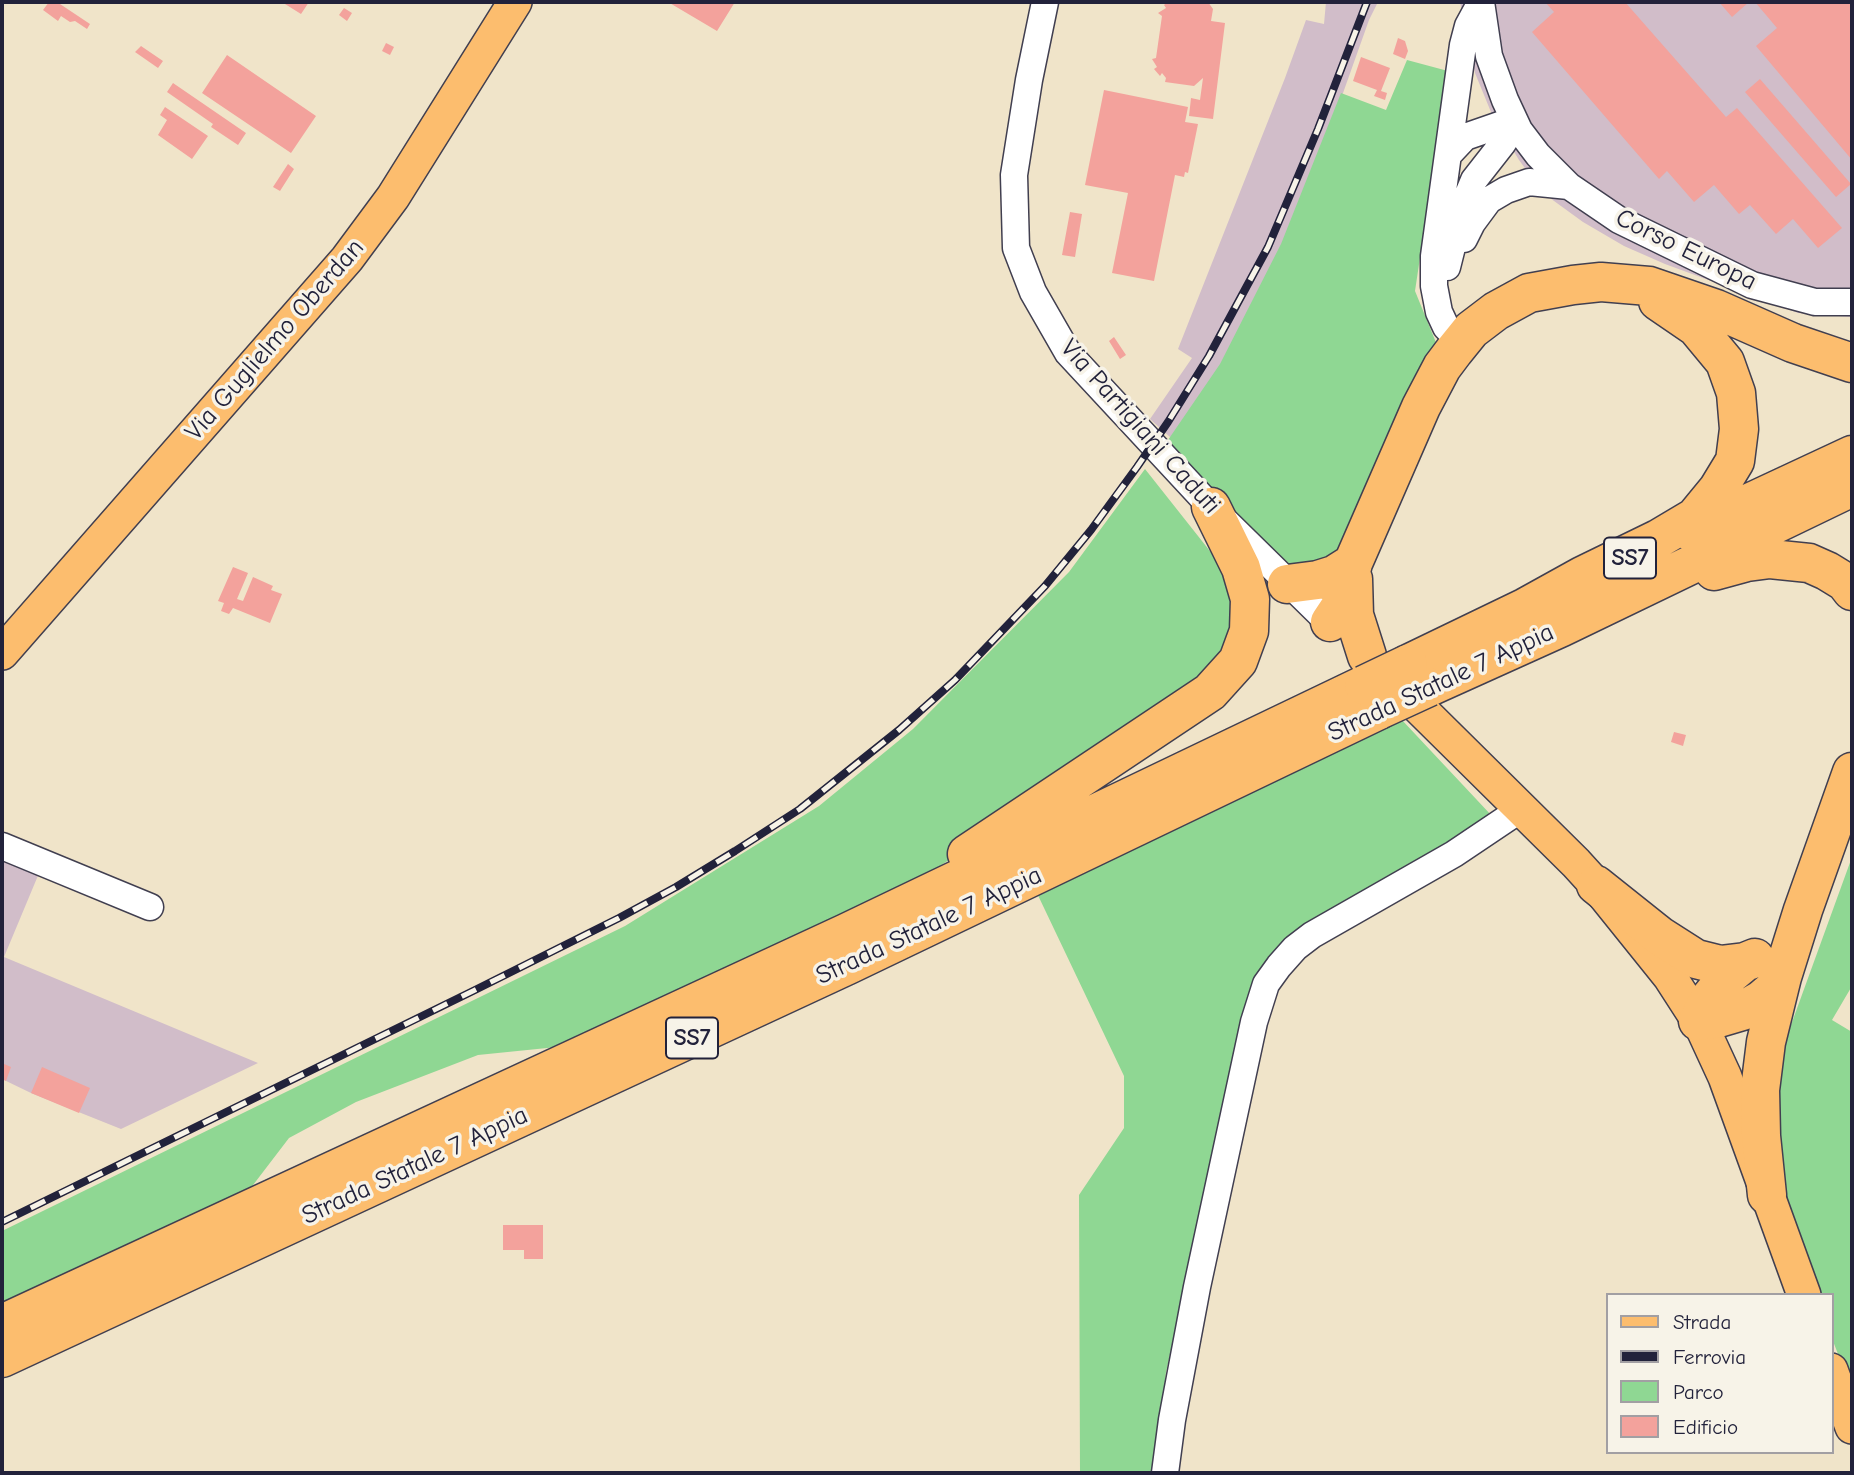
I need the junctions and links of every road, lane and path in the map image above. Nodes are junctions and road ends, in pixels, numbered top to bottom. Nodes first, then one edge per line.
1 (515, 2) edge
2 (1045, 2) edge
3 (1480, 2) edge
4 (1514, 120) junction
5 (1448, 155) junction
6 (1569, 186) junction
7 (1617, 283) junction
8 (1439, 297) junction
9 (1852, 302) edge
10 (1461, 342) junction
11 (1852, 363) edge
12 (1852, 455) edge
13 (1852, 487) edge
14 (1211, 507) junction
15 (1353, 563) junction
16 (1287, 584) junction
17 (1852, 591) edge
18 (1526, 607) junction
19 (1325, 618) junction
20 (1562, 627) junction
21 (2, 653) edge
22 (1418, 675) junction
23 (1370, 684) junction
24 (1852, 772) edge
25 (1521, 808) junction
26 (2, 846) edge
27 (1596, 885) junction
28 (150, 907) dead end
29 (1803, 910) junction
30 (846, 933) junction
31 (1745, 962) junction
32 (1780, 984) junction
33 (1698, 1021) junction
34 (1767, 1195) junction
35 (1803, 1293) edge
36 (2, 1324) edge
37 (2, 1358) edge
38 (1833, 1375) edge
39 (1852, 1427) edge
40 (1164, 1473) edge

1 - 21 main road, Via Guglielmo Oberdan
2 - 14 street, Via Partigiani Caduti
3 - 4 street, Corso Europa
3 - 5 street
4 - 5 street
4 - 6 street, Corso Europa
4 - 8 street
5 - 8 street
6 - 8 street
6 - 9 street, Corso Europa
7 - 10 highway
7 - 11 highway
7 - 18 highway
8 - 10 street
10 - 15 highway
12 - 18 highway, Strada Statale 7 Appia / SS7
13 - 20 highway, Strada Statale 7 Appia / SS7
14 - 16 street, Via Partigiani Caduti
14 - 30 highway
15 - 16 highway
15 - 19 highway
15 - 23 highway
16 - 19 street, Via Partigiani Caduti
17 - 20 highway
18 - 22 highway, Strada Statale 7 Appia / SS7
19 - 23 main road
20 - 22 highway, Strada Statale 7 Appia / SS7
22 - 23 highway, Strada Statale 7 Appia / SS7, bridge
23 - 25 main road
23 - 30 highway, Strada Statale 7 Appia / SS7
23 - 37 highway, Strada Statale 7 Appia / SS7
24 - 29 highway
25 - 27 main road
25 - 40 street
26 - 28 street
27 - 31 highway
27 - 33 main road
29 - 31 highway
29 - 32 highway
30 - 36 highway, Strada Statale 7 Appia / SS7
31 - 33 highway
32 - 33 highway
32 - 34 highway
33 - 34 main road
34 - 35 main road
38 - 39 main road

